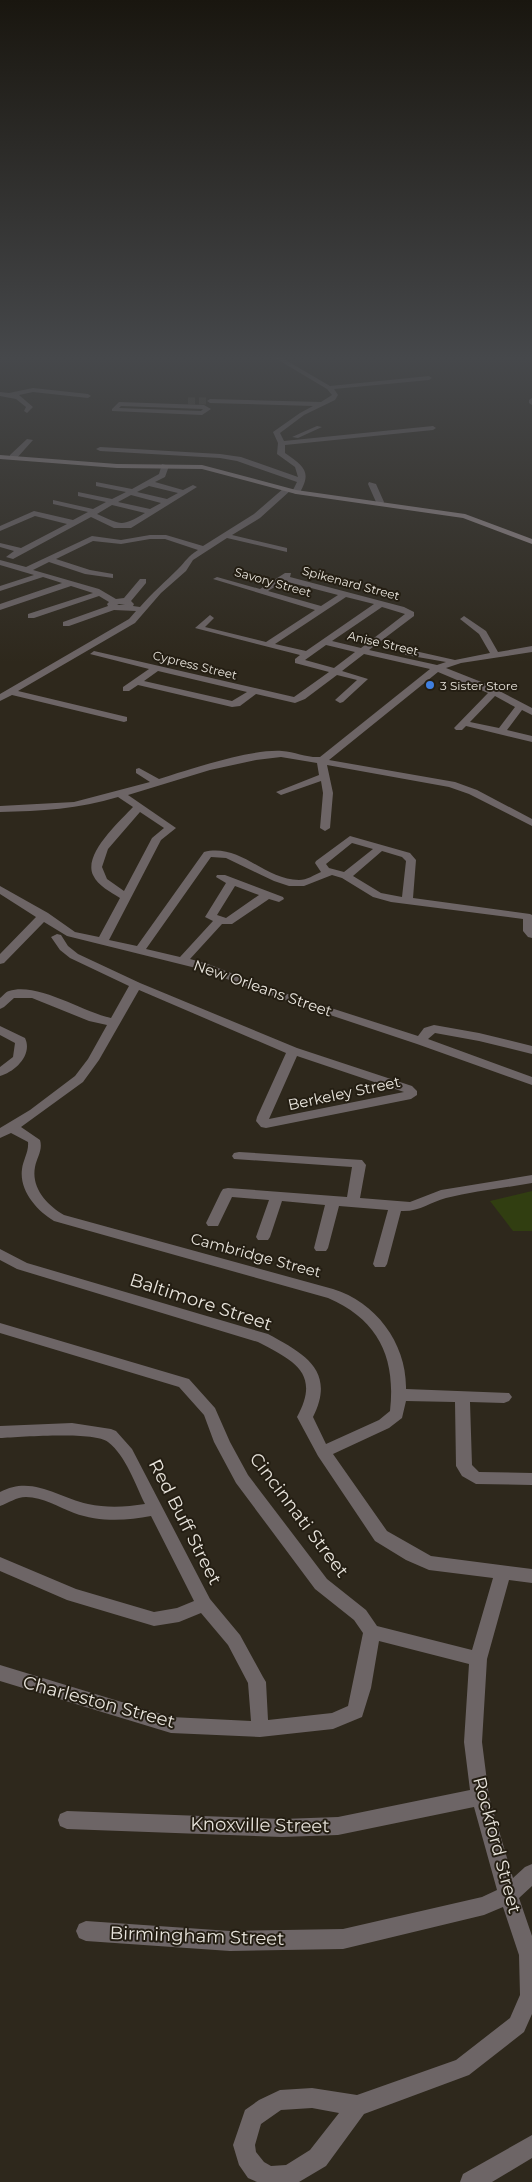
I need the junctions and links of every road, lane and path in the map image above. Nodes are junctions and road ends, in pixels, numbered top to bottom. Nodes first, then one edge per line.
1 (37, 460) edge
2 (240, 460) edge
3 (290, 460) edge
4 (165, 466) junction
5 (303, 481) junction
6 (148, 483) junction
7 (99, 484) dead end
8 (372, 484) dead end
9 (192, 487) dead end
10 (288, 490) junction
11 (132, 492) junction
12 (184, 492) junction
13 (296, 492) junction
14 (81, 494) dead end
15 (56, 502) dead end
16 (113, 502) junction
17 (168, 502) junction
18 (380, 502) junction
19 (151, 512) junction
20 (93, 513) junction
21 (74, 523) junction
22 (0, 529) edge
23 (226, 536) junction
24 (532, 542) edge
25 (0, 545) edge
26 (204, 549) junction
27 (284, 550) dead end
28 (22, 551) junction
29 (10, 558) dead end
30 (49, 560) junction
31 (0, 562) edge
32 (13, 566) junction
33 (117, 568) dead end
34 (26, 570) junction
35 (0, 571) edge
36 (42, 575) junction
37 (110, 576) junction
38 (217, 579) dead end
39 (143, 581) dead end
40 (69, 584) junction
41 (0, 589) edge
42 (98, 592) junction
43 (260, 592) junction
44 (344, 594) junction
45 (114, 604) junction
46 (126, 604) junction
47 (380, 604) junction
48 (0, 607) edge
49 (322, 609) junction
50 (142, 610) junction
51 (30, 616) dead end
52 (210, 618) dead end
53 (464, 619) dead end
54 (66, 624) dead end
55 (246, 627) dead end
56 (234, 636) junction
57 (323, 642) junction
58 (267, 645) junction
59 (532, 649) edge
60 (361, 652) junction
61 (406, 652) dead end
62 (94, 654) dead end
63 (306, 654) junction
64 (495, 655) junction
65 (454, 662) junction
66 (157, 668) junction
67 (437, 668) junction
68 (336, 672) junction
69 (135, 682) junction
70 (126, 689) dead end
71 (6, 692) edge
72 (253, 692) junction
73 (494, 692) junction
74 (0, 698) edge
75 (340, 700) dead end
76 (520, 706) junction
77 (532, 712) edge
78 (124, 719) dead end
79 (501, 732) junction
80 (532, 739) edge
81 (322, 760) junction
82 (139, 771) dead end
83 (324, 777) junction
84 (158, 782) junction
85 (281, 792) dead end
86 (120, 794) junction
87 (138, 808) junction
88 (0, 809) edge
89 (532, 823) edge
90 (325, 828) dead end
91 (380, 848) junction
92 (330, 872) junction
93 (346, 876) junction
94 (0, 889) edge
95 (267, 895) junction
96 (125, 896) junction
97 (279, 899) dead end
98 (407, 900) junction
99 (44, 915) junction
100 (220, 920) junction
101 (532, 935) edge
102 (57, 937) dead end
103 (102, 942) junction
104 (140, 951) junction
105 (0, 961) edge
106 (182, 961) junction
107 (136, 985) junction
108 (0, 1005) edge
109 (115, 1023) junction
110 (0, 1030) edge
111 (421, 1040) junction
112 (292, 1050) junction
113 (532, 1050) edge
114 (0, 1072) edge
115 (532, 1080) edge
116 (6, 1130) edge
117 (239, 1156) dead end
118 (532, 1179) edge
119 (277, 1196) junction
120 (333, 1201) junction
121 (353, 1202) junction
122 (396, 1206) junction
123 (213, 1223) dead end
124 (263, 1237) dead end
125 (321, 1248) dead end
126 (0, 1254) edge
127 (380, 1264) dead end
128 (0, 1328) edge
129 (400, 1395) junction
130 (462, 1398) junction
131 (504, 1398) dead end
132 (0, 1432) edge
133 (323, 1452) junction
134 (532, 1479) edge
135 (0, 1500) edge
136 (155, 1509) junction
137 (0, 1564) edge
138 (503, 1572) junction
139 (532, 1576) edge
140 (204, 1604) junction
141 (372, 1632) junction
142 (478, 1659) junction
143 (0, 1673) edge
144 (260, 1729) junction
145 (480, 1796) junction
146 (67, 1820) dead end
147 (532, 1873) edge
148 (508, 1895) junction
149 (86, 1931) dead end
150 (357, 2106) junction
151 (532, 2146) edge
152 (471, 2182) edge

1 - 4 street
2 - 5 street
3 - 5 street
4 - 6 street
4 - 10 street
5 - 13 street
6 - 11 street
6 - 12 street
7 - 11 street
8 - 18 street
9 - 12 street
10 - 13 street
10 - 23 street
11 - 16 street
11 - 17 street
12 - 17 street
13 - 18 street
14 - 16 street
15 - 20 street
16 - 19 street
16 - 20 street
17 - 19 street
18 - 24 street
19 - 20 street
20 - 21 street
21 - 22 street
21 - 28 street
23 - 26 street
23 - 27 street
25 - 28 street
26 - 30 street
26 - 50 street
28 - 29 street
30 - 34 street
30 - 37 street
31 - 32 street
32 - 34 street
32 - 35 street
33 - 37 street
34 - 36 street
36 - 40 street
36 - 41 street
37 - 42 street
38 - 43 street, Savory Street
39 - 46 street
40 - 42 street
40 - 48 street
42 - 45 street
42 - 51 street
43 - 44 street, Spikenard Street
43 - 49 street, Savory Street
44 - 47 street, Spikenard Street
44 - 49 street
45 - 46 street
45 - 54 street
46 - 50 street
47 - 57 street
47 - 60 street, Spikenard Street
49 - 58 street
50 - 71 street
52 - 56 street
53 - 64 street
55 - 56 street
56 - 58 street
57 - 60 street, Anise Street
57 - 63 street
58 - 63 street
59 - 64 street
60 - 67 street, Anise Street
60 - 68 street
61 - 65 street
62 - 66 street, Cypress Street
63 - 68 street
64 - 65 street
65 - 67 street
66 - 69 street
66 - 72 street, Cypress Street
67 - 73 street, Anise Street
67 - 81 street
68 - 72 street, Cypress Street
68 - 75 street
69 - 70 street
69 - 72 street
71 - 74 street
71 - 78 street
73 - 76 street, Anise Street
73 - 79 street
76 - 77 street, Anise Street
76 - 79 street
79 - 80 street
81 - 83 street
81 - 84 street
81 - 89 street
82 - 84 street
83 - 85 street
83 - 90 street
84 - 86 street
86 - 87 street
86 - 88 street
87 - 96 street
87 - 96 street
91 - 92 street
91 - 93 street
91 - 98 street
92 - 93 street
92 - 104 street
93 - 98 street
94 - 99 street, New Orleans Street
95 - 97 street
95 - 100 street
95 - 100 street
96 - 103 street
98 - 101 street
99 - 103 street, New Orleans Street
99 - 105 street
100 - 106 street
102 - 107 street, Berkeley Street
103 - 104 street, New Orleans Street
104 - 106 street, New Orleans Street
106 - 111 street, New Orleans Street
107 - 109 street
107 - 112 street, Berkeley Street
108 - 109 street
109 - 116 street
110 - 114 street
111 - 113 street
111 - 115 street, New Orleans Street
112 - 112 street, Berkeley Street
116 - 129 street, Cambridge Street
117 - 121 street
118 - 122 street
119 - 120 street
119 - 123 street
119 - 124 street
120 - 121 street
120 - 125 street
121 - 122 street
122 - 127 street
126 - 133 street, Baltimore Street
128 - 141 street, Cincinnati Street
129 - 130 street
129 - 133 street, Cambridge Street
130 - 131 street
130 - 134 street
132 - 136 street, Red Buff Street
133 - 138 street, Baltimore Street
135 - 136 street
136 - 140 street, Red Buff Street
137 - 140 street
138 - 139 street, Baltimore Street
138 - 142 street, Rockford Street
140 - 144 street, Red Buff Street
141 - 142 street
141 - 144 street, Charleston Street
142 - 145 street, Rockford Street
143 - 144 street, Charleston Street
145 - 146 street, Knoxville Street
145 - 148 street, Rockford Street
147 - 148 street, Birmingham Street
148 - 149 street, Birmingham Street
148 - 150 street, Rockford Street
150 - 150 street, Rockford Street
151 - 152 street

